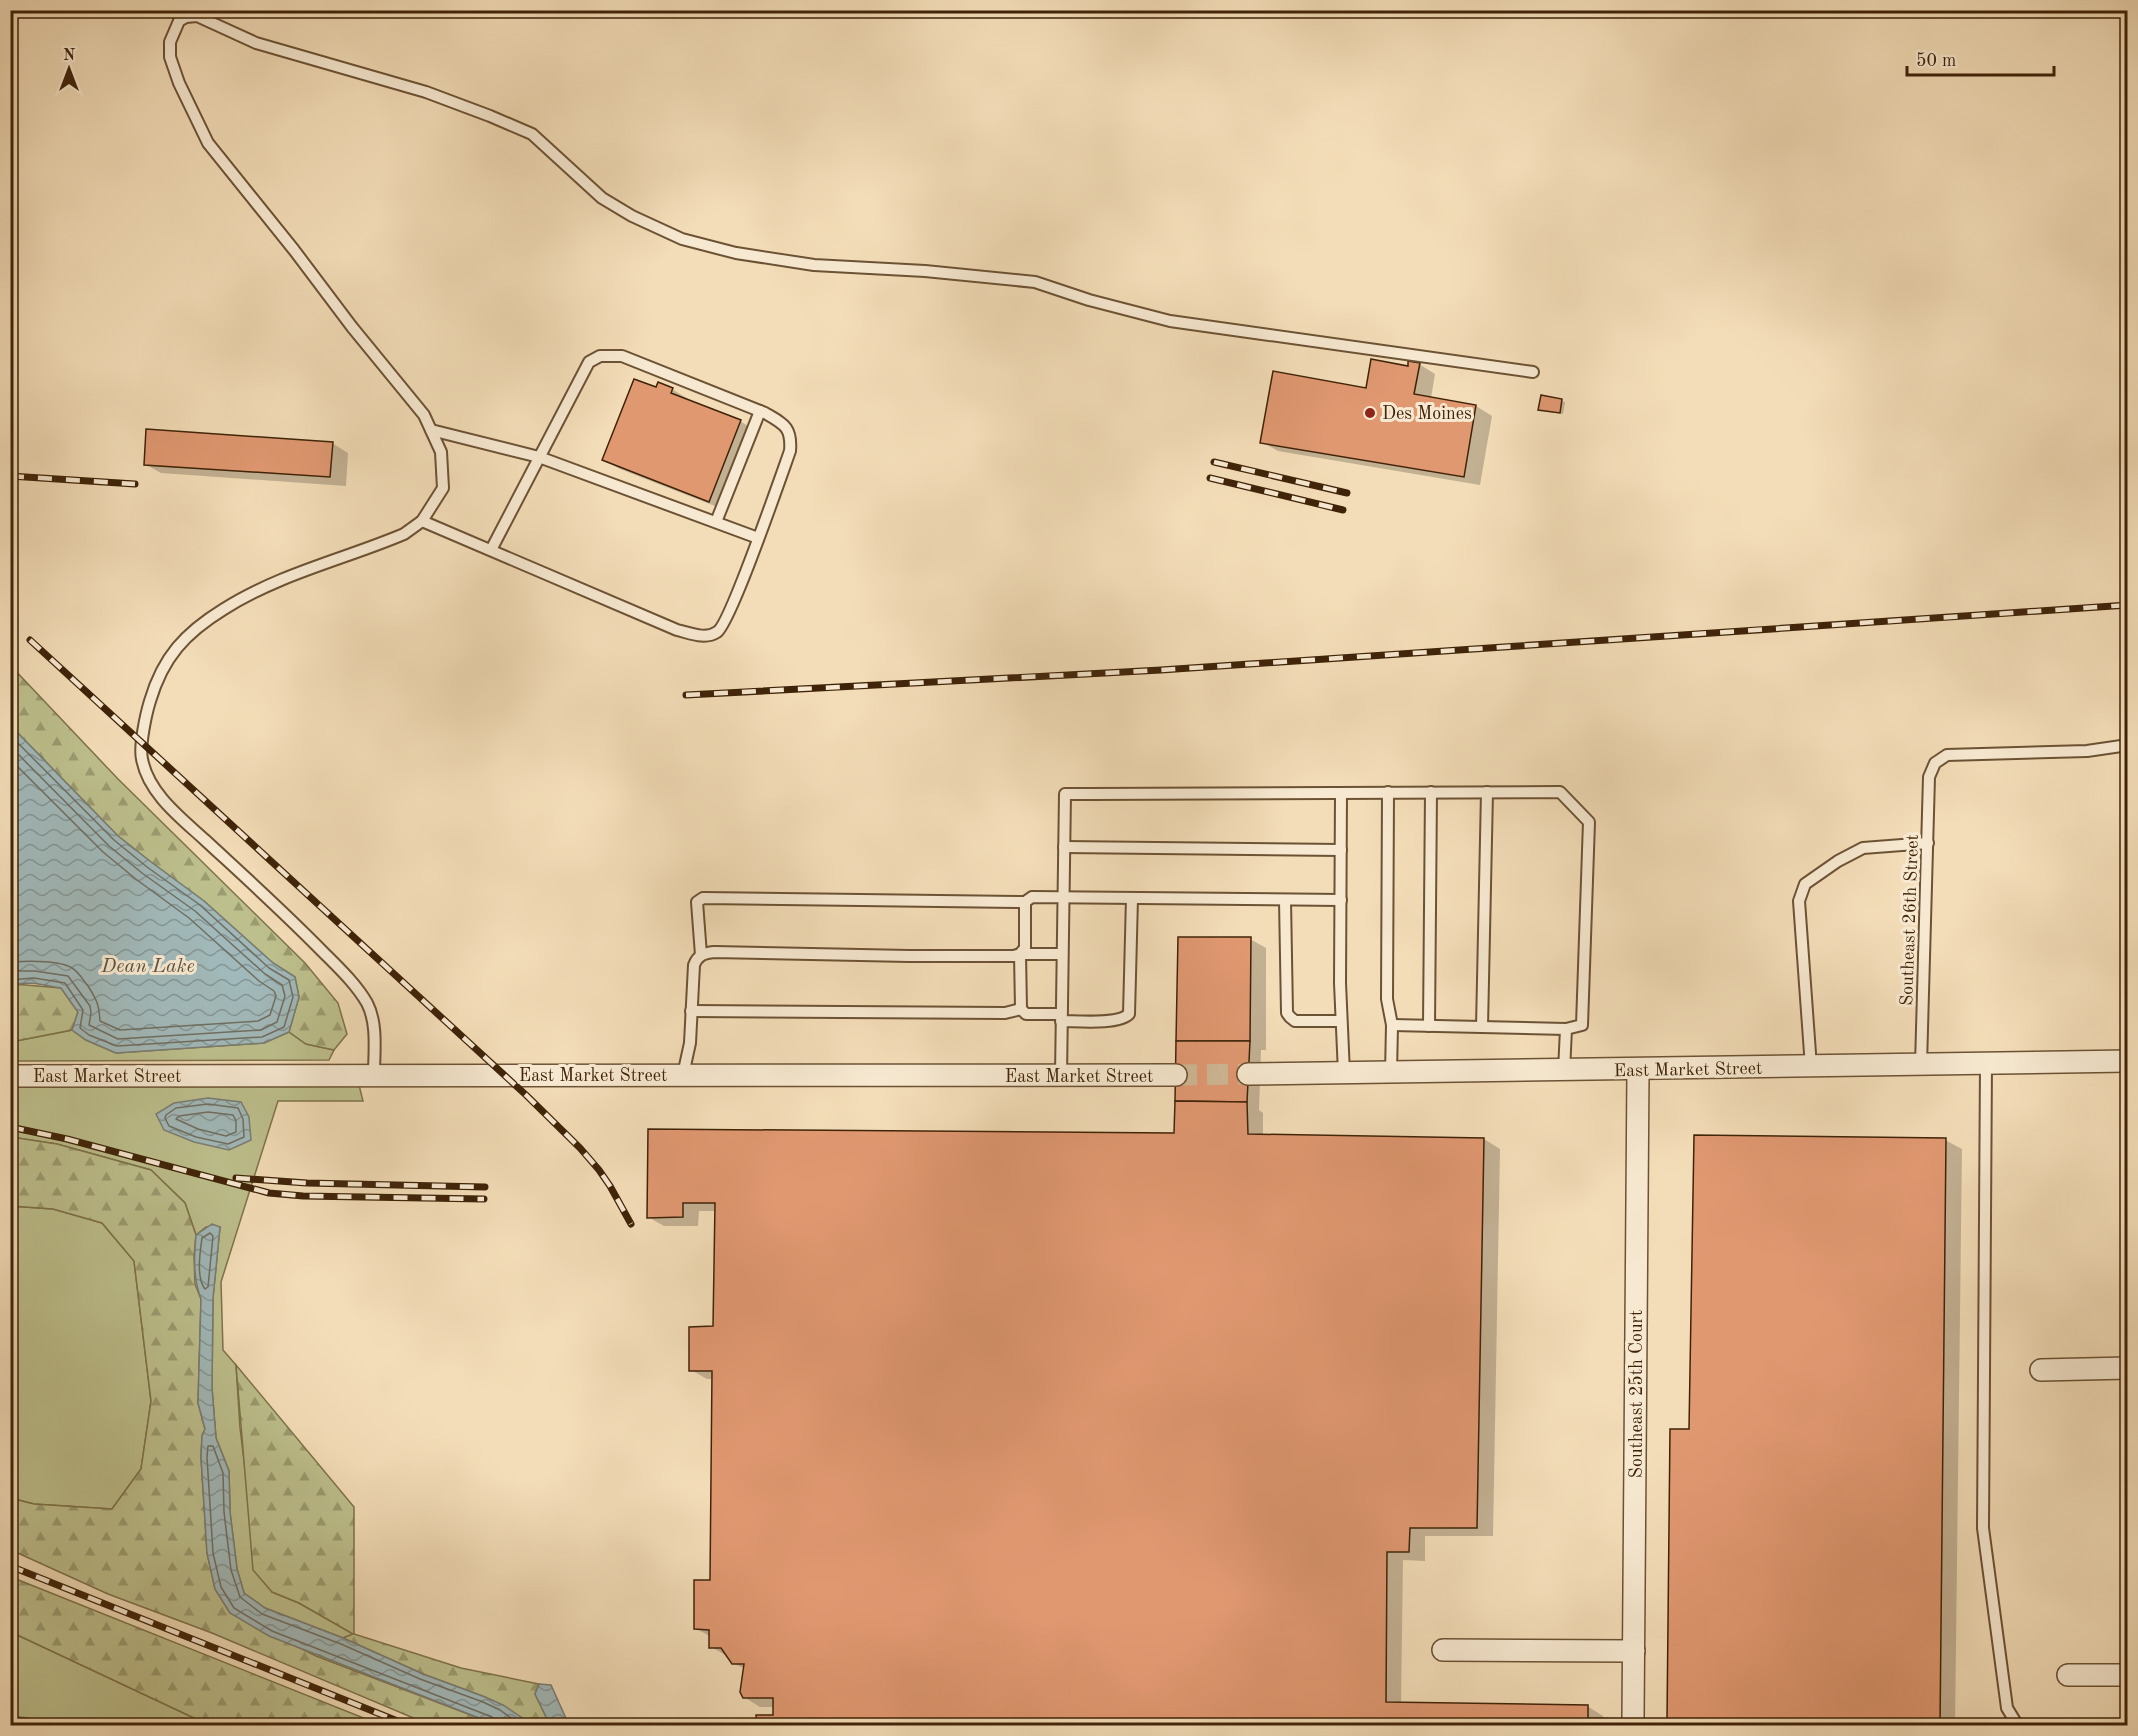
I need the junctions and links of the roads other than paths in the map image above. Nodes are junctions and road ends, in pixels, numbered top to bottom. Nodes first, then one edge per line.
1 (1533, 372) dead end
2 (760, 411) junction
3 (431, 430) junction
4 (540, 457) junction
5 (422, 521) junction
6 (716, 522) junction
7 (758, 538) junction
8 (491, 550) junction
9 (2127, 745) edge
10 (1388, 792) junction
11 (1431, 792) junction
12 (1487, 792) junction
13 (1341, 793) junction
14 (1928, 843) junction
15 (1064, 847) junction
16 (1341, 850) junction
17 (1063, 896) junction
18 (1132, 897) junction
19 (1285, 900) junction
20 (1341, 900) junction
21 (1025, 902) junction
22 (1020, 954) junction
23 (1062, 954) junction
24 (701, 955) junction
25 (1021, 1009) junction
26 (691, 1011) junction
27 (1061, 1018) junction
28 (1341, 1021) junction
29 (1392, 1025) junction
30 (1429, 1026) junction
31 (1482, 1027) junction
32 (1566, 1029) junction
33 (2127, 1061) edge
34 (1986, 1063) junction
35 (1921, 1065) junction
36 (1811, 1067) junction
37 (1638, 1070) junction
38 (1564, 1071) junction
39 (1344, 1073) junction
40 (1391, 1073) junction
41 (1248, 1074) tunnel mouth
42 (374, 1075) junction
43 (683, 1075) junction
44 (1176, 1075) tunnel mouth
45 (10, 1076) edge
46 (1061, 1076) junction
47 (2127, 1368) edge
48 (2041, 1370) dead end
49 (1443, 1650) dead end
50 (1634, 1651) junction
51 (2127, 1674) edge
52 (2068, 1675) dead end
53 (1633, 1719) dead end
54 (2018, 1725) edge

1 - 3 lane
2 - 4 lane
2 - 6 lane
2 - 7 lane
3 - 4 lane
3 - 5 lane
4 - 6 lane
4 - 8 lane
5 - 8 lane
5 - 42 lane
6 - 7 lane
7 - 8 lane
9 - 14 lane, Southeast 26th Street
10 - 11 lane
10 - 13 lane
10 - 29 lane
11 - 12 lane
11 - 30 lane
12 - 31 lane
12 - 32 lane
13 - 15 lane
13 - 16 lane
14 - 35 lane, Southeast 26th Street
14 - 36 lane
15 - 16 lane
15 - 17 lane
16 - 20 lane
17 - 18 lane
17 - 21 lane
17 - 23 lane
18 - 19 lane
18 - 27 lane
19 - 20 lane
19 - 28 lane
20 - 28 lane
21 - 22 lane
21 - 24 lane
22 - 23 lane
22 - 24 lane
22 - 25 lane
23 - 27 lane
24 - 26 lane
25 - 26 lane
25 - 27 lane
26 - 43 lane
27 - 46 lane
28 - 39 lane
29 - 30 lane
29 - 40 lane
30 - 31 lane
31 - 32 lane
32 - 38 lane
33 - 34 street, East Market Street
34 - 35 street, East Market Street
34 - 54 lane
35 - 36 street, East Market Street
36 - 37 street, East Market Street
37 - 38 street, East Market Street
37 - 50 street, Southeast 25th Court
38 - 40 street, East Market Street
39 - 40 street, East Market Street
39 - 41 street, East Market Street
42 - 43 street, East Market Street
42 - 45 street, East Market Street
43 - 46 street, East Market Street
44 - 46 street, East Market Street
47 - 48 street
49 - 50 street
50 - 53 street, Southeast 25th Court
51 - 52 street

